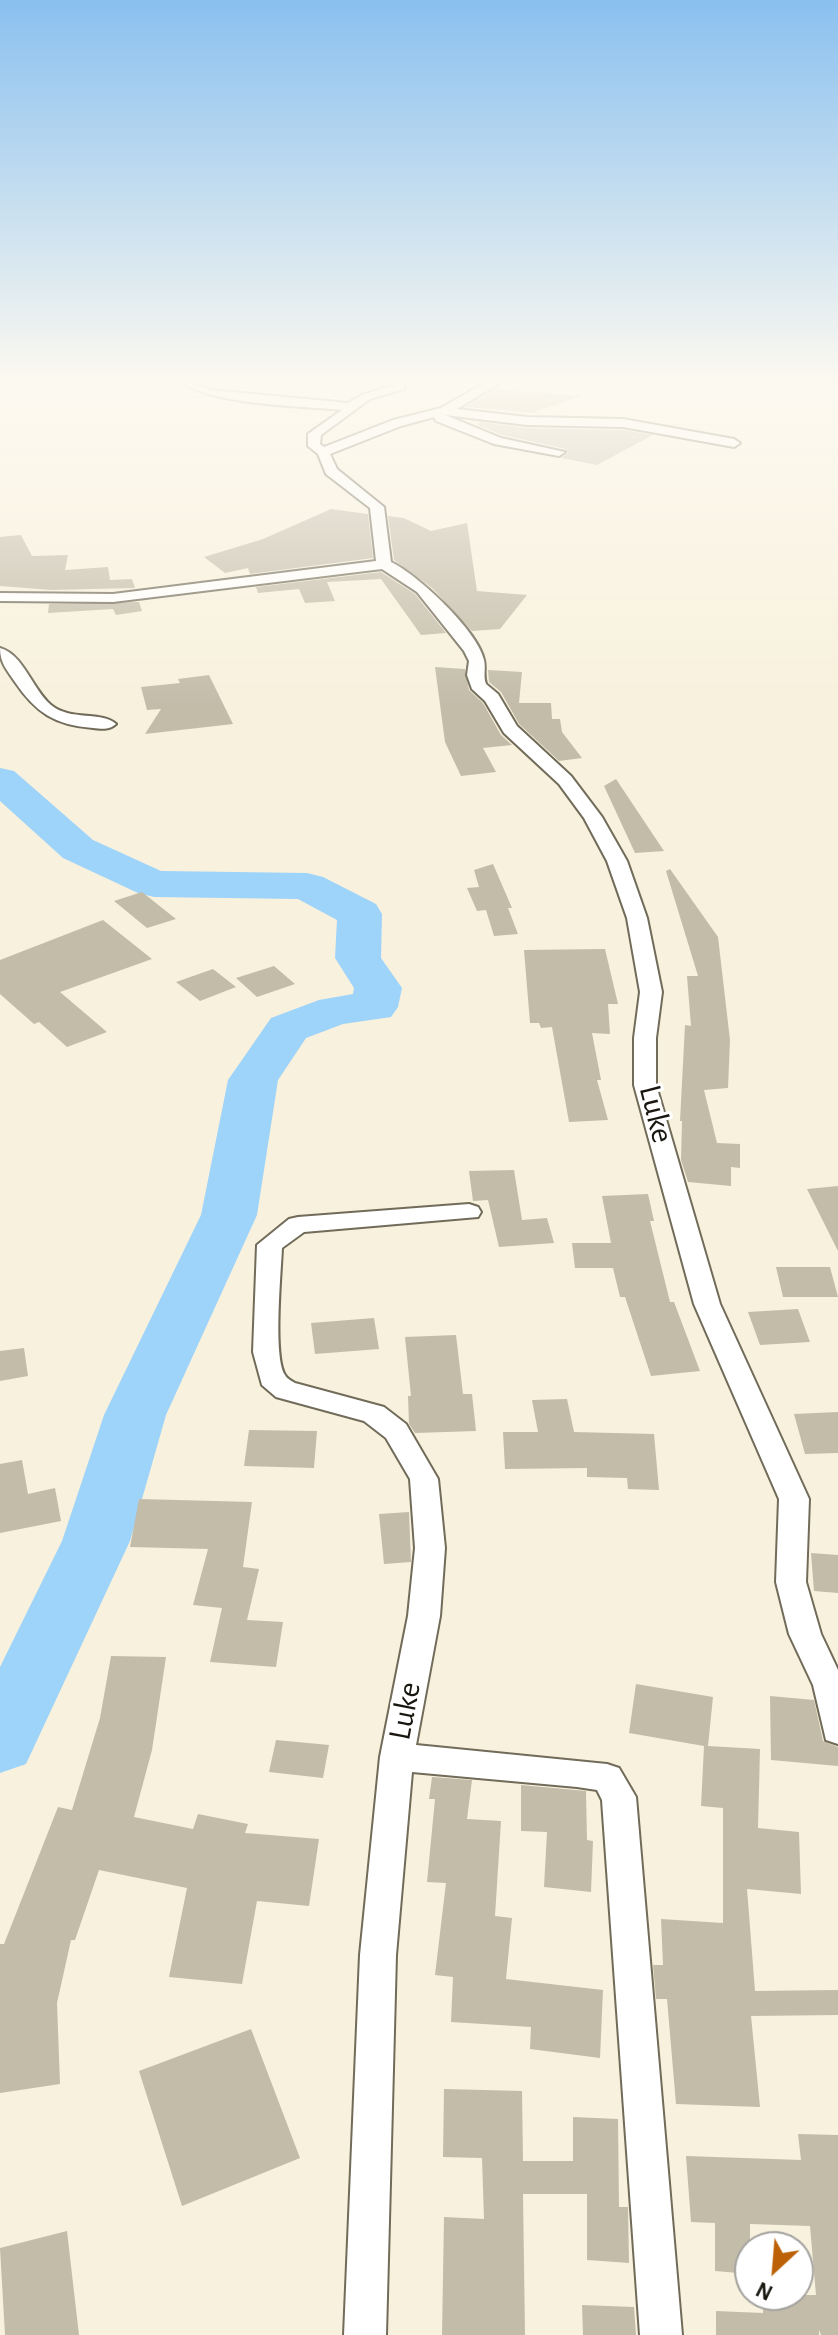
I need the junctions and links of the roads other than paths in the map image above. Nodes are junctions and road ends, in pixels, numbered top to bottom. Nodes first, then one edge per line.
1 (351, 487) edge
2 (384, 564) junction
3 (0, 597) edge
4 (0, 653) edge
5 (108, 724) dead end
6 (469, 1212) dead end
7 (838, 1730) edge
8 (397, 1757) junction
9 (365, 2335) edge
10 (661, 2335) edge

1 - 2 street
2 - 3 street
2 - 7 street, Luke
4 - 5 street
6 - 8 street, Luke
8 - 9 street, Luke
8 - 10 street, Luke

